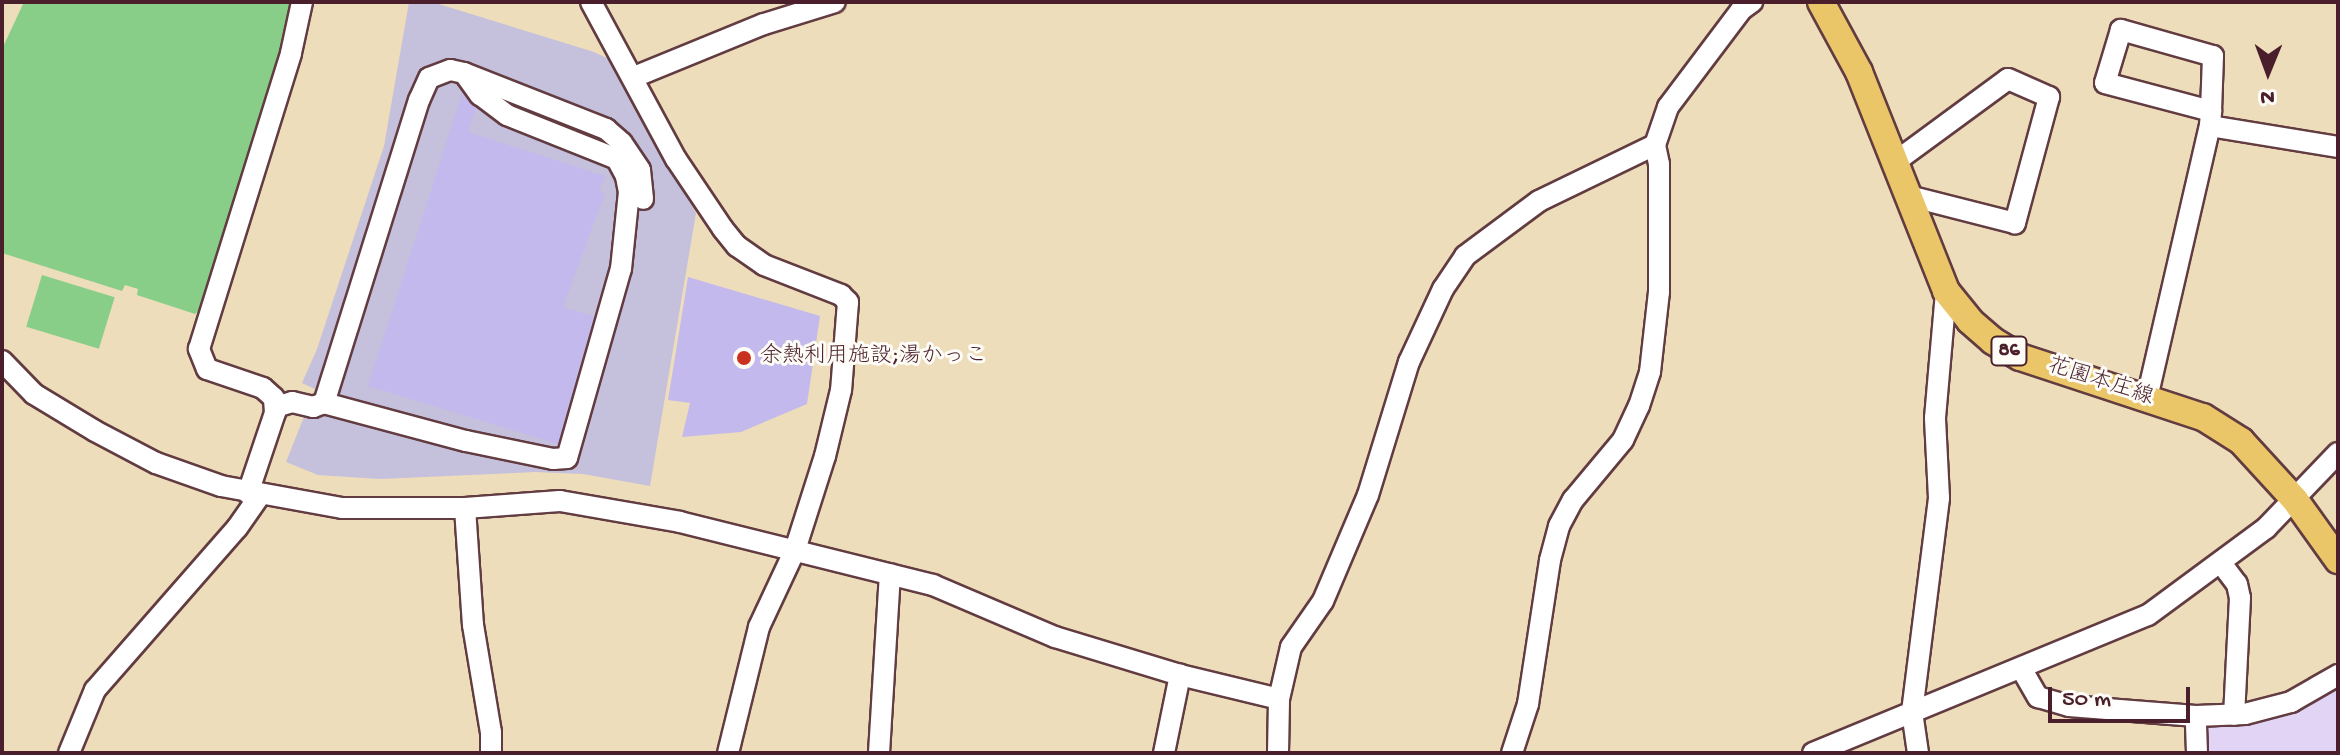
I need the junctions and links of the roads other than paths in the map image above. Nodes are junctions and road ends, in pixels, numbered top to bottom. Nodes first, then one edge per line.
1 (302, 2) edge
2 (591, 2) edge
3 (835, 2) edge
4 (1752, 2) edge
5 (1821, 2) edge
6 (634, 77) junction
7 (2211, 118) junction
8 (1655, 145) junction
9 (2338, 147) edge
10 (1895, 162) junction
11 (1909, 196) junction
12 (1946, 291) junction
13 (2, 361) edge
14 (2147, 398) junction
15 (324, 403) junction
16 (276, 407) junction
17 (2338, 453) edge
18 (254, 494) junction
19 (2295, 500) junction
20 (465, 508) junction
21 (795, 550) junction
22 (2338, 560) edge
23 (2221, 563) junction
24 (890, 574) junction
25 (2021, 668) junction
26 (1180, 675) junction
27 (2338, 675) edge
28 (1279, 699) junction
29 (1912, 712) junction
30 (2234, 715) junction
31 (2196, 716) junction
32 (69, 753) edge
33 (491, 753) edge
34 (728, 753) edge
35 (879, 753) edge
36 (1164, 753) edge
37 (1278, 753) edge
38 (1512, 753) edge
39 (1813, 753) edge
40 (1918, 753) edge
41 (2197, 753) edge

1 - 16 street
2 - 6 street
3 - 6 street
4 - 8 street
5 - 10 main road, 花園本庄線 / 86
6 - 21 street
7 - 7 street
7 - 9 street
7 - 14 street
8 - 28 street
8 - 38 street
10 - 11 main road, 花園本庄線 / 86
10 - 11 street
11 - 12 main road, 花園本庄線 / 86
12 - 14 main road, 花園本庄線 / 86
12 - 29 street
13 - 18 street
14 - 19 main road, 花園本庄線 / 86
15 - 15 street
15 - 16 street
16 - 18 street
17 - 19 street
18 - 20 street
18 - 32 street
19 - 22 main road, 花園本庄線 / 86
19 - 23 street
20 - 21 street
20 - 33 street
21 - 24 street
21 - 34 street
23 - 25 street
23 - 30 street
24 - 26 street
24 - 35 street
25 - 29 street
25 - 31 street
26 - 28 street
26 - 36 street
27 - 30 street
28 - 37 street
29 - 39 street
29 - 40 street
30 - 31 street
31 - 41 street

